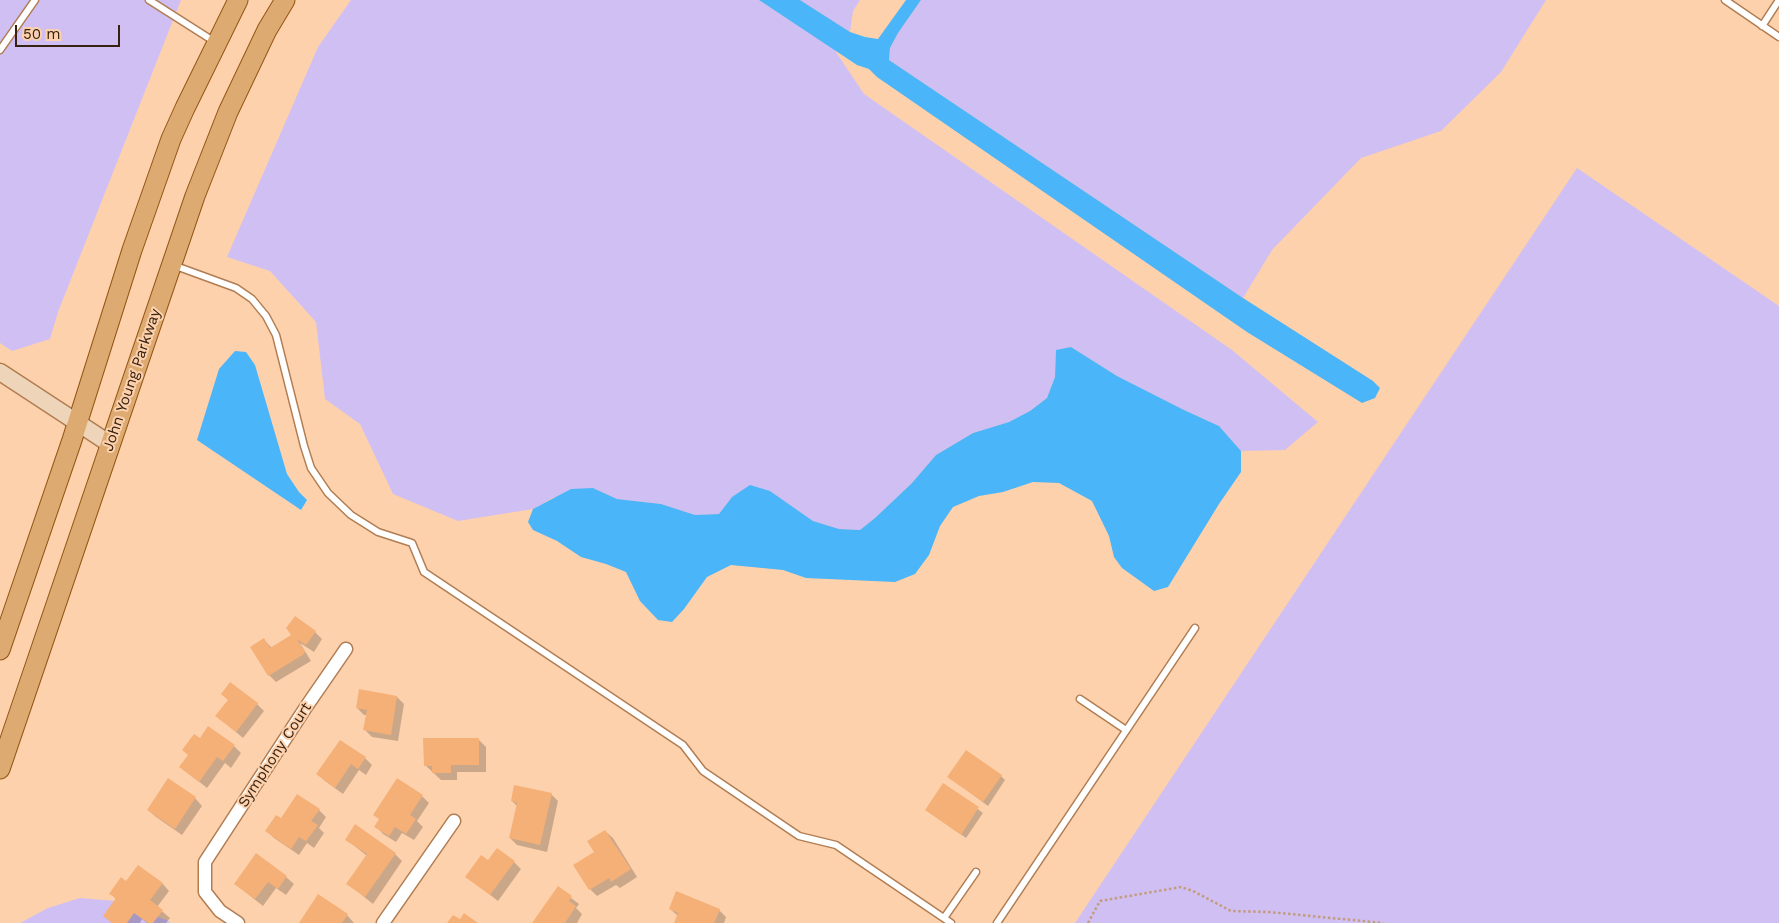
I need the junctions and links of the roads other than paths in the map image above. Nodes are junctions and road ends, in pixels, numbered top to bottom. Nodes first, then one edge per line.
1 (35, 0) edge
2 (149, 0) edge
3 (238, 0) edge
4 (274, 0) edge
5 (285, 0) edge
6 (1725, 0) edge
7 (1779, 0) edge
8 (1762, 26) junction
9 (1779, 37) edge
10 (216, 43) junction
11 (0, 50) edge
12 (239, 89) junction
13 (172, 265) junction
14 (0, 372) edge
15 (77, 423) junction
16 (110, 444) junction
17 (1195, 628) dead end
18 (346, 649) dead end
19 (0, 650) edge
20 (1080, 699) dead end
21 (1126, 730) junction
22 (0, 769) edge
23 (454, 821) dead end
24 (976, 872) dead end
25 (944, 918) junction
26 (238, 923) edge
27 (383, 923) edge
28 (951, 923) edge
29 (996, 923) edge

1 - 11 lane
2 - 10 lane
3 - 10 main road
4 - 12 main road
5 - 12 main road, John Young Parkway
6 - 8 lane
7 - 8 lane
8 - 9 lane
10 - 15 main road
12 - 13 main road, John Young Parkway
13 - 16 main road, John Young Parkway
13 - 25 lane
14 - 15 street
15 - 16 street
15 - 19 main road
16 - 22 main road, John Young Parkway
17 - 21 lane
18 - 26 street, Symphony Court
20 - 21 lane
21 - 29 lane
23 - 27 street
24 - 25 lane
25 - 28 lane

